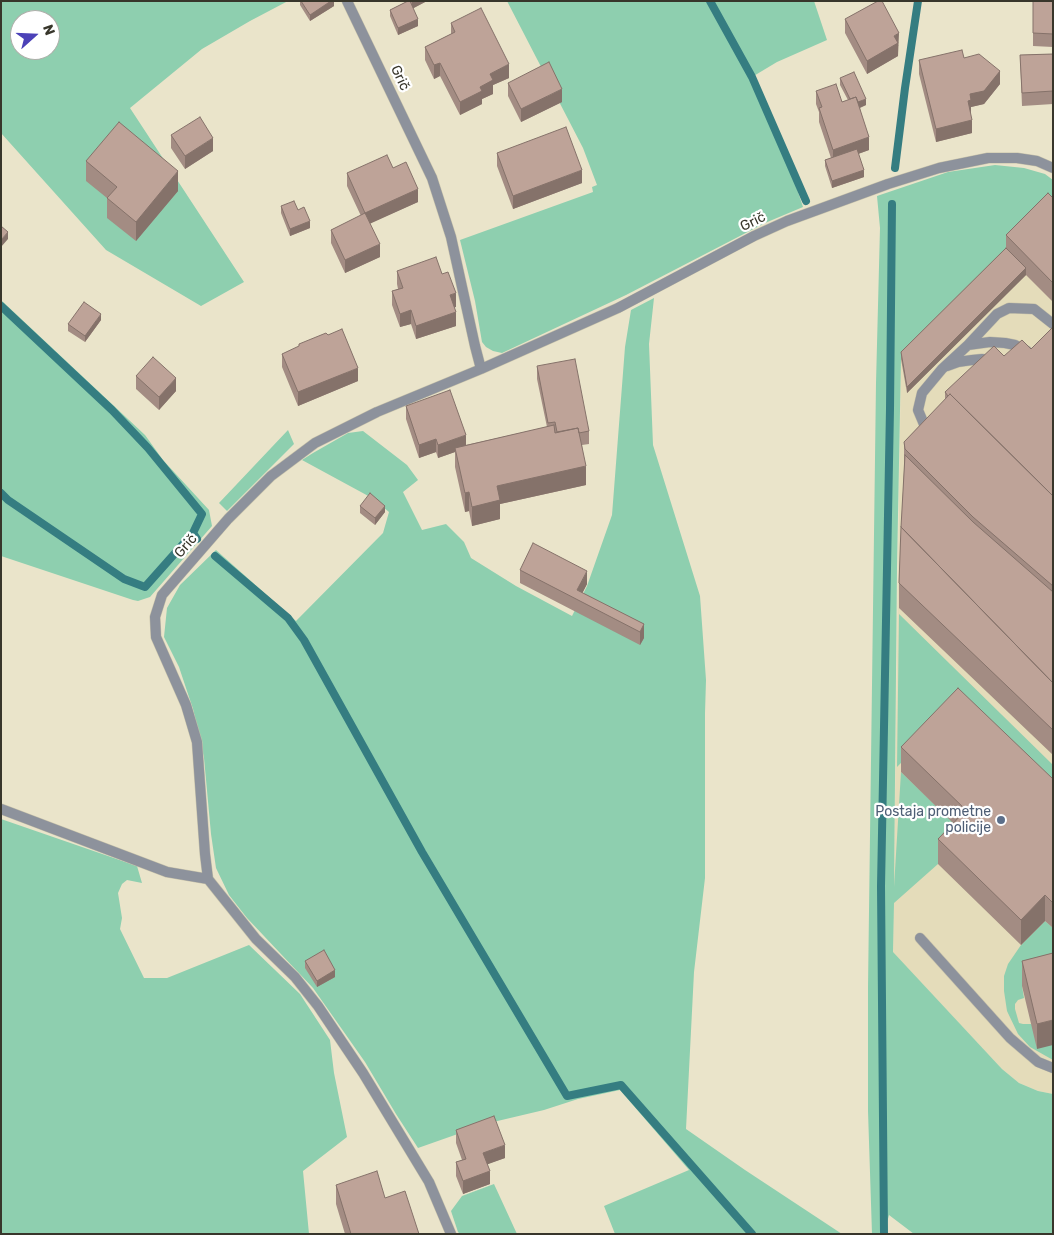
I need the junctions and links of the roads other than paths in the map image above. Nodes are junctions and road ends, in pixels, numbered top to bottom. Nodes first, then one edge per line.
1 (347, 1) edge
2 (1053, 168) edge
3 (1053, 324) edge
4 (968, 345) junction
5 (1037, 360) edge
6 (1002, 364) edge
7 (481, 369) junction
8 (942, 369) junction
9 (926, 429) edge
10 (1, 809) edge
11 (208, 879) junction
12 (920, 938) dead end
13 (1053, 1068) edge
14 (452, 1234) edge

1 - 7 street, Grič
2 - 7 street, Grič
3 - 4 street
4 - 5 street
4 - 8 street
6 - 8 street
7 - 11 street, Grič
8 - 9 street
10 - 11 street
11 - 14 street
12 - 13 street

